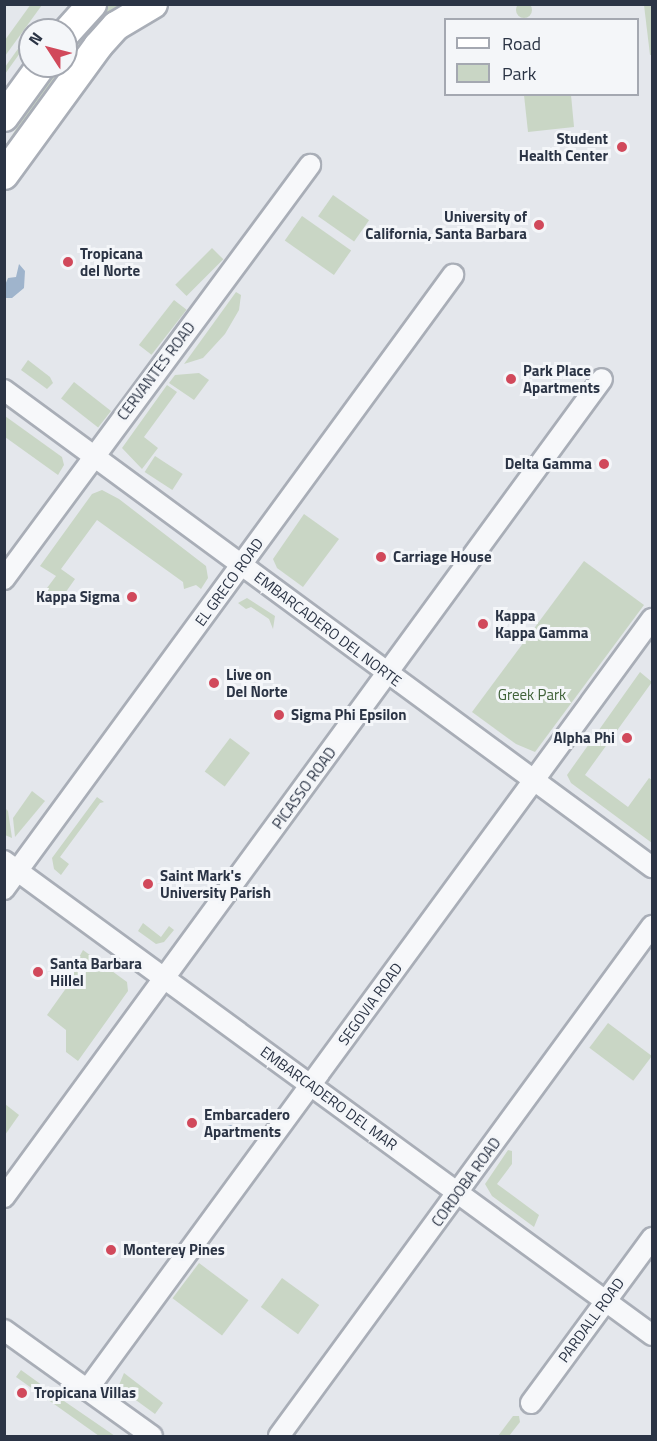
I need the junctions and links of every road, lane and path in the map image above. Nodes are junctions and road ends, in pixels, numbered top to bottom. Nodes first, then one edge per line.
1 (92, 4) edge
2 (153, 4) edge
3 (78, 20) edge
4 (32, 78) edge
5 (4, 117) edge
6 (310, 165) dead end
7 (4, 175) edge
8 (453, 275) dead end
9 (602, 379) dead end
10 (4, 390) edge
11 (94, 456) junction
12 (242, 565) junction
13 (4, 579) edge
14 (652, 619) edge
15 (387, 674) junction
16 (535, 780) junction
17 (11, 866) edge
18 (652, 867) edge
19 (4, 889) edge
20 (652, 926) edge
21 (165, 979) junction
22 (310, 1085) junction
23 (458, 1193) junction
24 (4, 1197) edge
25 (652, 1238) edge
26 (606, 1301) junction
27 (4, 1330) edge
28 (652, 1335) edge
29 (87, 1390) junction
30 (531, 1403) dead end
31 (151, 1436) edge
32 (279, 1437) edge

1 - 3 main road
2 - 7 main road
4 - 5 main road
6 - 11 street, CERVANTES ROAD
8 - 12 street, EL GRECO ROAD
9 - 15 street, PICASSO ROAD
10 - 11 street, EMBARCADERO DEL NORTE
11 - 12 street, EMBARCADERO DEL NORTE
11 - 13 street, CERVANTES ROAD
12 - 15 street, EMBARCADERO DEL NORTE
12 - 17 street, EL GRECO ROAD
14 - 16 street, SEGOVIA ROAD
15 - 16 street, EMBARCADERO DEL NORTE
15 - 21 street, PICASSO ROAD
16 - 18 street, EMBARCADERO DEL NORTE
16 - 22 street, SEGOVIA ROAD
17 - 19 street, EL GRECO ROAD
17 - 21 street, EMBARCADERO DEL MAR
20 - 23 street, CORDOBA ROAD
21 - 22 street, EMBARCADERO DEL MAR
21 - 24 street, PICASSO ROAD
22 - 23 street, EMBARCADERO DEL MAR
22 - 29 street, SEGOVIA ROAD
23 - 26 street, EMBARCADERO DEL MAR
23 - 32 street, CORDOBA ROAD
25 - 26 street, PARDALL ROAD
26 - 28 street, EMBARCADERO DEL MAR
26 - 30 street, PARDALL ROAD
27 - 29 street
29 - 31 street

